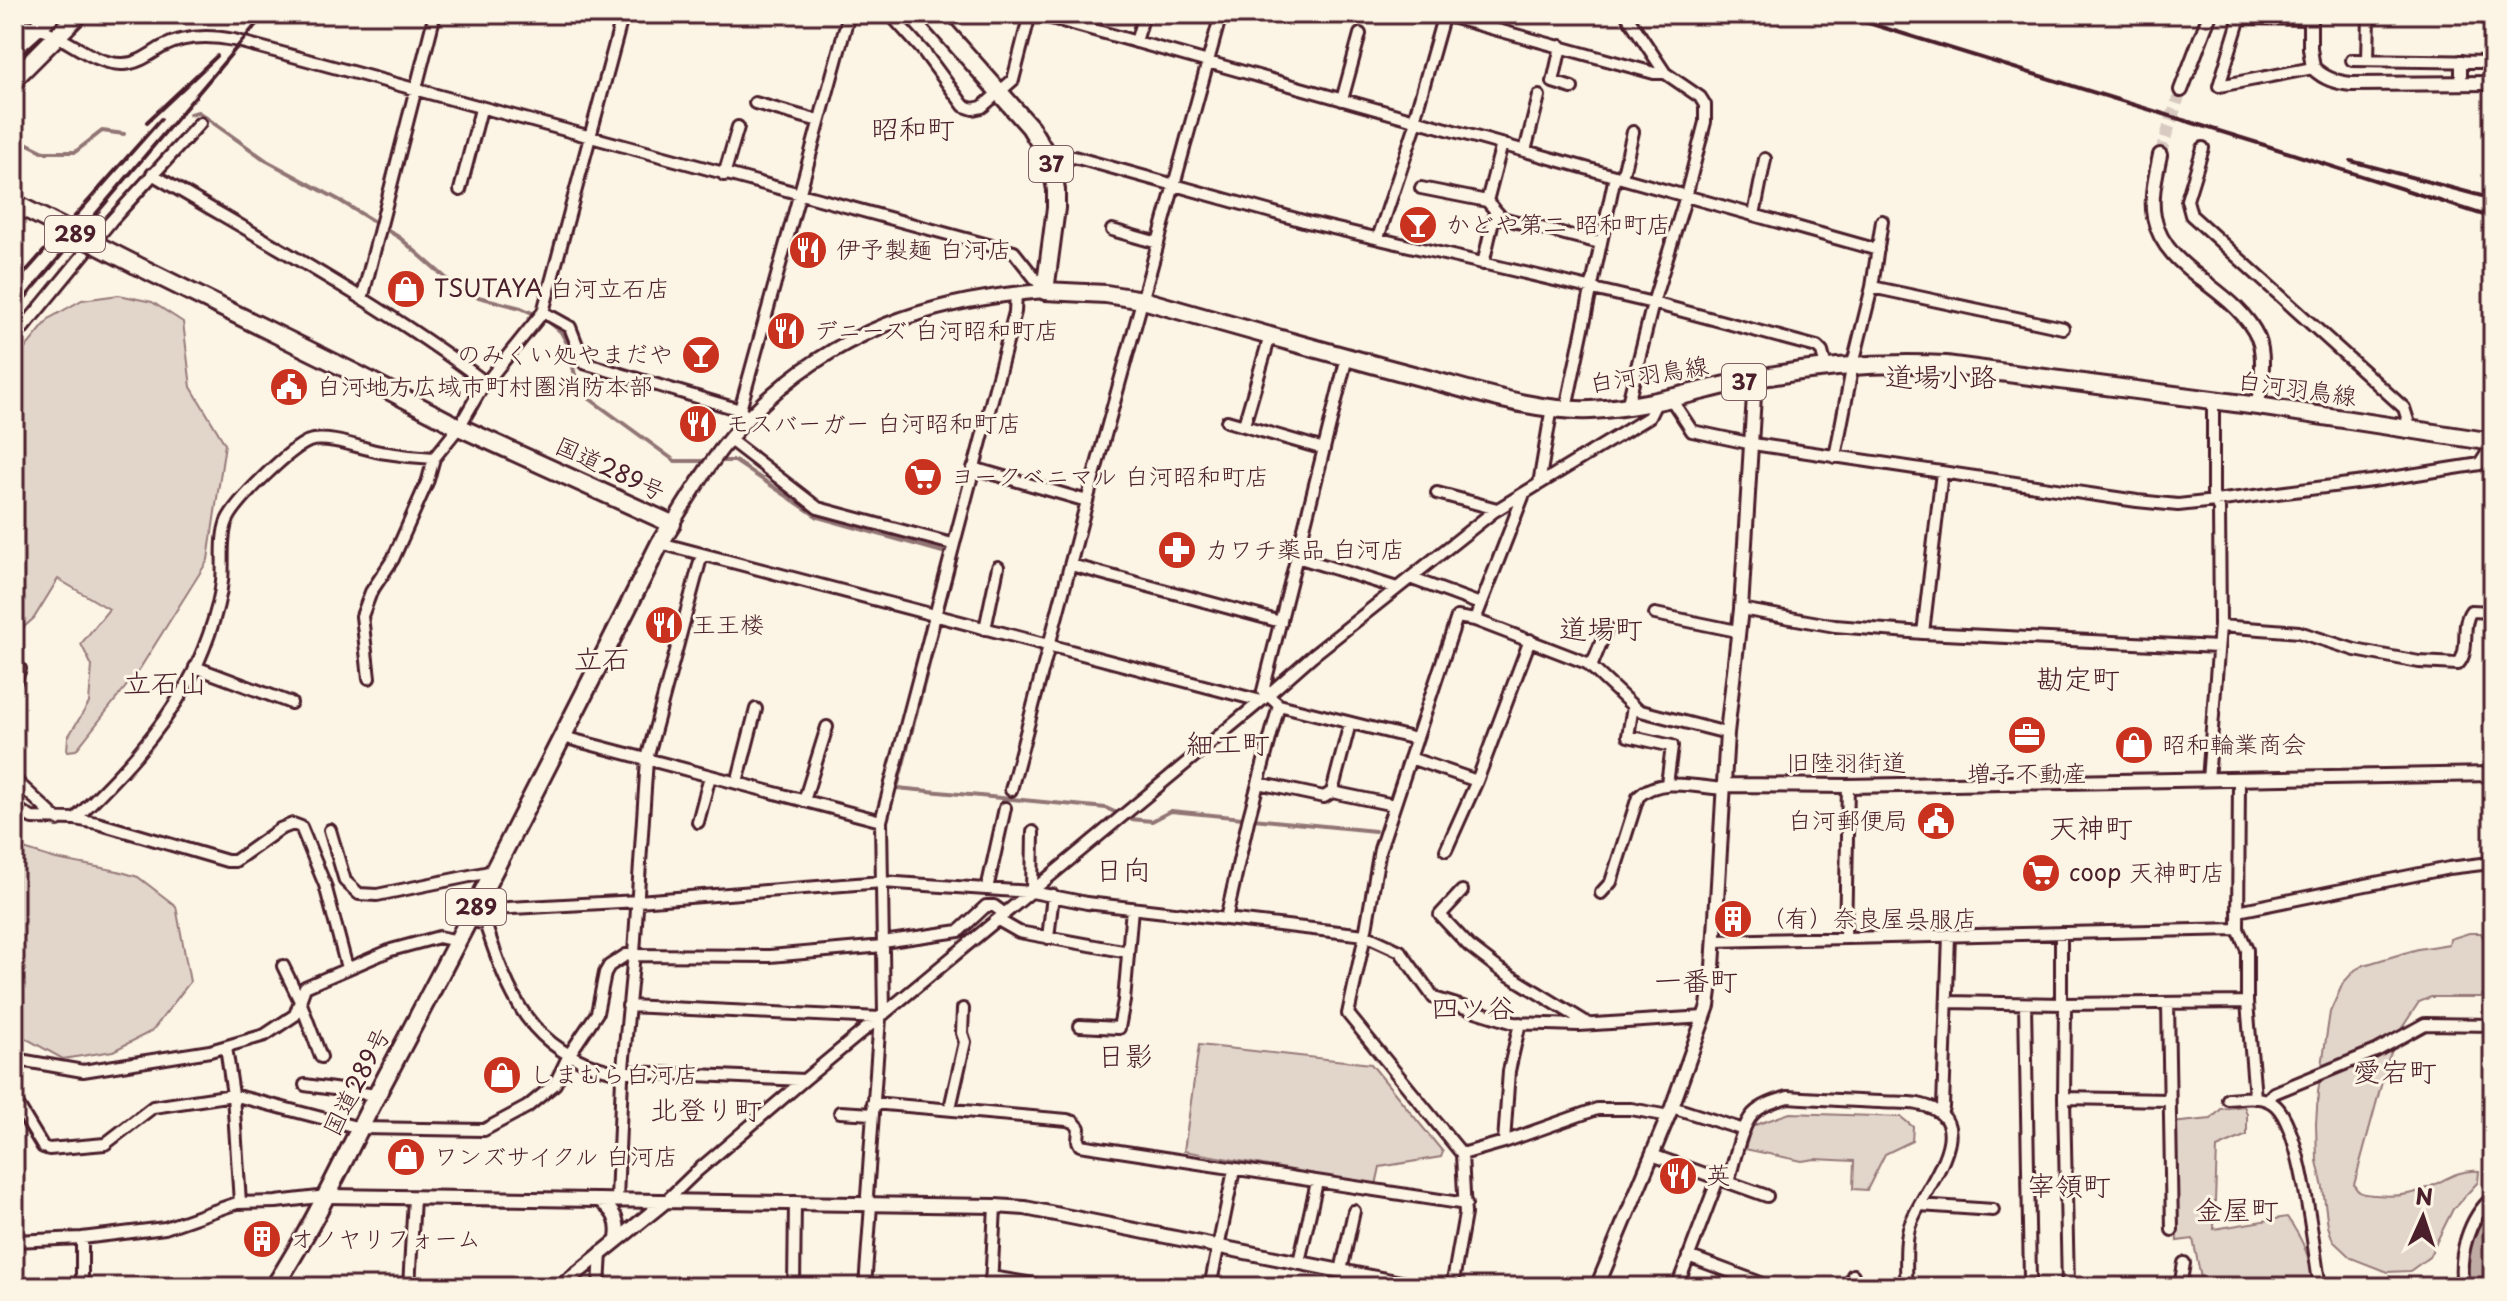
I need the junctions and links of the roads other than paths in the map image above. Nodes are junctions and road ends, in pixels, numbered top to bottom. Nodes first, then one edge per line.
1 (52, 14) edge
2 (79, 14) edge
3 (435, 14) edge
4 (623, 14) edge
5 (849, 14) edge
6 (890, 14) edge
7 (930, 14) edge
8 (1030, 14) edge
9 (1144, 14) edge
10 (1221, 14) edge
11 (1443, 14) edge
12 (1626, 14) edge
13 (2210, 14) edge
14 (2369, 14) edge
15 (2240, 16) edge
16 (2310, 16) edge
17 (14, 24) edge
18 (37, 27) junction
19 (1360, 34) dead end
20 (56, 35) junction
21 (1136, 42) junction
22 (1561, 46) junction
23 (14, 48) edge
24 (2352, 60) dead end
25 (2368, 60) junction
26 (2461, 61) junction
27 (1207, 62) junction
28 (2493, 62) edge
29 (2313, 68) junction
30 (1665, 73) junction
31 (14, 79) edge
32 (2493, 83) edge
33 (2461, 84) junction
34 (1572, 88) dead end
35 (2181, 90) tunnel mouth
36 (415, 91) junction
37 (998, 94) junction
38 (1539, 96) dead end
39 (1342, 100) junction
40 (755, 103) dead end
41 (481, 109) junction
42 (1415, 120) junction
43 (819, 121) junction
44 (200, 123) dead end
45 (738, 127) dead end
46 (1633, 132) dead end
47 (591, 138) junction
48 (1502, 144) junction
49 (2203, 148) dead end
50 (1525, 151) junction
51 (2160, 155) tunnel mouth
52 (1765, 159) dead end
53 (1051, 162) junction
54 (152, 174) junction
55 (724, 175) junction
56 (1618, 177) junction
57 (1175, 185) junction
58 (1421, 188) dead end
59 (460, 190) dead end
60 (799, 195) junction
61 (1686, 196) junction
62 (1487, 201) junction
63 (14, 203) edge
64 (1495, 212) junction
65 (1754, 215) junction
66 (1882, 221) dead end
67 (1112, 230) dead end
68 (1378, 238) junction
69 (1158, 243) junction
70 (1600, 243) junction
71 (1878, 250) junction
72 (1483, 264) junction
73 (1872, 287) junction
74 (1591, 290) junction
75 (1045, 291) junction
76 (1016, 293) junction
77 (362, 299) junction
78 (1143, 300) junction
79 (1653, 303) junction
80 (543, 312) junction
81 (2063, 328) dead end
82 (1270, 336) junction
83 (14, 339) edge
84 (1347, 357) junction
85 (1853, 364) junction
86 (1826, 367) junction
87 (1755, 379) junction
88 (486, 383) junction
89 (1664, 401) junction
90 (2213, 401) junction
91 (2258, 406) junction
92 (1627, 407) junction
93 (1559, 408) junction
94 (744, 414) junction
95 (1227, 421) dead end
96 (1244, 425) junction
97 (459, 427) junction
98 (2411, 430) junction
99 (730, 440) junction
100 (2493, 443) edge
101 (1753, 444) junction
102 (1324, 449) junction
103 (1835, 457) junction
104 (434, 458) junction
105 (973, 468) junction
106 (1942, 472) junction
107 (1539, 484) junction
108 (1437, 493) dead end
109 (1524, 494) junction
110 (1087, 501) junction
111 (2215, 501) junction
112 (1497, 509) junction
113 (672, 524) junction
114 (660, 543) junction
115 (952, 544) junction
116 (702, 554) junction
117 (1297, 557) junction
118 (1071, 565) junction
119 (998, 567) dead end
120 (1410, 578) junction
121 (1397, 588) junction
122 (1480, 604) junction
123 (1741, 609) junction
124 (2493, 612) edge
125 (1655, 614) dead end
126 (933, 615) junction
127 (1475, 620) junction
128 (1281, 622) junction
129 (2220, 626) junction
130 (1607, 628) dead end
131 (985, 629) junction
132 (1737, 631) junction
133 (1923, 633) junction
134 (1530, 640) junction
135 (1049, 645) junction
136 (2218, 647) junction
137 (195, 667) junction
138 (1591, 667) junction
139 (20, 669) dead end
140 (369, 678) dead end
141 (14, 684) edge
142 (1264, 698) junction
143 (291, 703) dead end
144 (1279, 705) junction
145 (1633, 706) junction
146 (756, 709) dead end
147 (1350, 723) junction
148 (827, 727) dead end
149 (1727, 733) junction
150 (563, 737) junction
151 (1416, 739) junction
152 (1410, 758) junction
153 (647, 759) junction
154 (2493, 774) edge
155 (710, 776) junction
156 (14, 779) edge
157 (2208, 780) junction
158 (2239, 780) junction
159 (1477, 781) junction
160 (737, 783) junction
161 (1258, 783) junction
162 (1667, 784) junction
163 (1848, 786) junction
164 (1724, 787) junction
165 (1011, 790) dead end
166 (1332, 792) junction
167 (804, 801) junction
168 (1394, 805) junction
169 (14, 807) edge
170 (1005, 808) dead end
171 (75, 819) junction
172 (58, 820) junction
173 (881, 821) junction
174 (698, 822) dead end
175 (330, 830) dead end
176 (1033, 832) dead end
177 (1446, 850) dead end
178 (2493, 865) edge
179 (496, 871) junction
180 (882, 882) junction
181 (987, 889) junction
182 (1462, 891) dead end
183 (1032, 892) junction
184 (1601, 893) dead end
185 (1053, 895) junction
186 (638, 901) junction
187 (1132, 908) junction
188 (2238, 911) junction
189 (472, 915) junction
190 (1001, 917) junction
191 (1226, 919) junction
192 (2238, 929) junction
193 (2061, 933) junction
194 (1365, 935) junction
195 (1949, 935) junction
196 (1048, 938) junction
197 (1845, 938) junction
198 (458, 941) junction
199 (1714, 941) junction
200 (883, 944) junction
201 (1128, 952) junction
202 (634, 953) junction
203 (283, 966) dead end
204 (347, 968) junction
205 (300, 1001) junction
206 (1947, 1002) junction
207 (2247, 1002) junction
208 (2168, 1003) junction
209 (2025, 1004) junction
210 (2063, 1004) junction
211 (628, 1006) junction
212 (963, 1009) dead end
213 (882, 1016) junction
214 (1705, 1017) junction
215 (1520, 1023) junction
216 (1590, 1024) junction
217 (2493, 1025) edge
218 (1080, 1026) dead end
219 (226, 1047) junction
220 (569, 1055) junction
221 (321, 1057) dead end
222 (14, 1059) edge
223 (624, 1072) junction
224 (804, 1080) junction
225 (305, 1085) dead end
226 (233, 1095) junction
227 (376, 1095) junction
228 (2064, 1098) junction
229 (2255, 1098) junction
230 (14, 1099) edge
231 (2228, 1099) dead end
232 (2168, 1100) junction
233 (2267, 1100) junction
234 (873, 1108) junction
235 (950, 1108) junction
236 (1670, 1111) junction
237 (840, 1112) dead end
238 (1941, 1114) junction
239 (360, 1128) junction
240 (1744, 1130) junction
241 (1504, 1142) junction
242 (1462, 1154) junction
243 (1652, 1155) junction
244 (1234, 1170) junction
245 (1723, 1180) junction
246 (1317, 1182) junction
247 (327, 1196) junction
248 (1767, 1196) dead end
249 (2493, 1197) edge
250 (414, 1198) junction
251 (617, 1199) junction
252 (599, 1200) junction
253 (666, 1201) junction
254 (795, 1202) junction
255 (240, 1203) junction
256 (1466, 1204) junction
257 (871, 1205) junction
258 (1920, 1205) junction
259 (995, 1206) junction
260 (1993, 1210) dead end
261 (1354, 1211) dead end
262 (2172, 1230) dead end
263 (82, 1238) junction
264 (617, 1239) junction
265 (14, 1241) edge
266 (1218, 1247) junction
267 (601, 1252) junction
268 (1688, 1256) junction
269 (1299, 1262) junction
270 (2184, 1263) dead end
271 (1341, 1271) junction
272 (1853, 1275) dead end
273 (2030, 1279) dead end
274 (991, 1282) edge
275 (1758, 1282) dead end
276 (1382, 1283) edge
277 (82, 1287) edge
278 (274, 1287) edge
279 (409, 1287) edge
280 (560, 1287) edge
281 (599, 1287) edge
282 (794, 1287) edge
283 (865, 1287) edge
284 (1052, 1287) edge
285 (1210, 1287) edge
286 (1421, 1287) edge
287 (1452, 1287) edge
288 (1597, 1287) edge
289 (1677, 1287) edge
290 (1851, 1287) edge
291 (1906, 1287) edge
292 (2068, 1287) edge
293 (2180, 1287) edge
294 (2320, 1287) edge
295 (2463, 1287) edge

1 - 18 main road
2 - 20 main road
3 - 36 street
4 - 47 street
5 - 43 street
6 - 37 street
7 - 37 main road, 37
8 - 21 street
8 - 37 street
9 - 21 street
10 - 27 street
11 - 22 street
11 - 42 street
12 - 30 street
13 - 35 street
14 - 25 street
15 - 16 street
15 - 29 street
16 - 29 street
17 - 18 street
18 - 20 street
18 - 23 main road
19 - 39 street
20 - 31 main road
20 - 36 street
21 - 27 street
22 - 30 street
22 - 34 street
24 - 25 street
25 - 26 street
26 - 28 street
26 - 33 street
27 - 39 street
27 - 57 street
29 - 33 street
30 - 61 street
32 - 33 street
36 - 41 street
36 - 77 street
37 - 53 main road, 37
38 - 50 street
39 - 42 street
40 - 43 street
41 - 47 street
41 - 59 street
42 - 48 street
42 - 68 street
43 - 60 street
44 - 54 street
45 - 55 street
46 - 56 street
47 - 55 street
47 - 80 street
48 - 50 street
48 - 62 street
49 - 98 street
50 - 56 street
51 - 91 street
52 - 65 street
53 - 57 street
53 - 75 main road, 37
54 - 77 street
54 - 83 street
55 - 60 street
56 - 61 street
56 - 70 street
57 - 68 street
57 - 69 street
58 - 62 street
60 - 75 street
60 - 94 street
61 - 65 street
61 - 79 street
62 - 64 street
63 - 97 main road, 国道289号 / 289, bridge
64 - 70 street
64 - 72 street
65 - 71 street
66 - 71 street
67 - 69 street
68 - 72 street
69 - 78 street
70 - 74 street
71 - 73 street
72 - 74 street
73 - 81 street
73 - 85 street
74 - 79 street
74 - 93 street
75 - 76 street
75 - 78 main road, 白河羽鳥線 / 37
76 - 94 street
76 - 105 street
77 - 88 street
78 - 82 main road, 白河羽鳥線 / 37
78 - 110 street
79 - 86 street
79 - 92 street
80 - 88 street
80 - 94 street
82 - 84 main road, 白河羽鳥線 / 37
82 - 96 street
84 - 93 main road, 白河羽鳥線 / 37
84 - 102 street
85 - 86 main road, 白河羽鳥線 / 37
85 - 90 main road, 白河羽鳥線 / 37
85 - 103 street
86 - 87 main road, 白河羽鳥線 / 37
87 - 89 main road, 白河羽鳥線 / 37
87 - 101 street
88 - 97 street
89 - 92 main road, 白河羽鳥線 / 37
89 - 101 street
89 - 107 street
90 - 91 main road, 白河羽鳥線 / 37
90 - 111 street
91 - 98 main road, 白河羽鳥線 / 37
92 - 93 main road, 白河羽鳥線 / 37
93 - 107 street
94 - 99 street
95 - 96 street
96 - 102 street
97 - 104 street
97 - 113 main road, 国道289号 / 289
98 - 100 main road, 白河羽鳥線 / 37
99 - 113 street
99 - 115 street
100 - 111 street
101 - 103 street
101 - 123 street
102 - 117 street
103 - 106 street
104 - 137 street
104 - 140 street
105 - 110 street
105 - 115 street
106 - 111 street
106 - 133 street
107 - 109 street
108 - 112 street
109 - 112 street
109 - 122 street
110 - 118 street
111 - 129 street
112 - 120 street
113 - 114 main road, 国道289号 / 289
114 - 116 street
114 - 150 main road, 国道289号 / 289
115 - 126 street
116 - 126 street
116 - 153 street
117 - 121 street
117 - 128 street
118 - 128 street
118 - 135 street
119 - 131 street
120 - 121 street
120 - 122 street
121 - 142 street
122 - 127 street
123 - 132 street
123 - 133 street
124 - 129 street
125 - 132 street
126 - 131 street
126 - 173 street
127 - 134 street
127 - 151 street
128 - 142 street
129 - 136 street
130 - 138 street
131 - 135 street
132 - 149 street
133 - 136 street
134 - 138 street
134 - 159 street
135 - 142 street
135 - 165 street
136 - 157 street
137 - 143 street
137 - 171 street
138 - 145 street
139 - 141 street
142 - 144 street
142 - 183 street
144 - 147 street
144 - 161 street
145 - 149 street
145 - 162 street
146 - 160 street
147 - 151 street
147 - 166 street
148 - 167 street
149 - 164 street
150 - 153 street
150 - 179 main road, 国道289号 / 289
151 - 152 street
152 - 159 street
152 - 168 street
153 - 155 street
153 - 186 street
154 - 158 street, 旧陸羽街道
155 - 160 street
155 - 174 street
156 - 172 street
157 - 158 street, 旧陸羽街道
157 - 163 street, 旧陸羽街道
158 - 188 street
159 - 177 street
160 - 167 street
161 - 166 street
161 - 191 street
162 - 164 street
162 - 184 street
163 - 164 street, 旧陸羽街道
163 - 197 street
164 - 199 street
166 - 168 street
167 - 173 street
168 - 194 street
169 - 172 street
170 - 181 street
171 - 172 street
171 - 204 street
173 - 180 street
175 - 179 street
176 - 183 street
178 - 188 street
179 - 189 main road, 国道289号 / 289
180 - 181 street
180 - 186 street
180 - 200 street
181 - 183 street
182 - 216 street
183 - 185 street
183 - 190 street
185 - 187 street
185 - 196 street
186 - 189 street
186 - 202 street
187 - 191 street
187 - 201 street
188 - 192 street
189 - 198 main road, 国道289号 / 289
189 - 220 street
190 - 196 street
190 - 200 street
190 - 213 street
191 - 194 street
192 - 193 street
192 - 207 street
193 - 195 street
193 - 210 street
194 - 215 street
194 - 242 street
195 - 197 street
195 - 206 street
196 - 201 street
197 - 199 street
198 - 204 street
198 - 227 main road, 国道289号 / 289
199 - 214 street
200 - 202 street
200 - 213 street
201 - 218 street
202 - 211 street
202 - 220 street
203 - 205 street
204 - 205 street
205 - 219 street
205 - 221 street
206 - 209 street
206 - 238 street
207 - 208 street
207 - 229 street
208 - 210 street
208 - 232 street
209 - 210 street
209 - 273 street
210 - 228 street
211 - 213 street
211 - 223 street
212 - 235 street
213 - 224 street
213 - 234 street
214 - 216 street
214 - 236 street
215 - 216 street
215 - 241 street
217 - 233 street
219 - 222 street
219 - 226 street
220 - 223 street
220 - 239 street
223 - 224 street
223 - 251 street
224 - 253 street
225 - 227 street
226 - 230 street
226 - 239 street
226 - 255 street
227 - 239 main road, 国道289号 / 289
228 - 232 street
228 - 292 street
229 - 231 street
229 - 233 street
232 - 262 street
233 - 294 street
234 - 235 street
234 - 237 street
234 - 257 street
235 - 244 street
236 - 240 street
236 - 241 street
236 - 243 street
238 - 240 street
238 - 258 street
239 - 247 main road, 国道289号 / 289
240 - 245 street
241 - 242 street
242 - 256 street
243 - 245 street
243 - 288 street
244 - 246 street
244 - 266 street
245 - 248 street
245 - 268 street
246 - 256 street
246 - 269 street
247 - 250 street
247 - 255 street
247 - 278 main road, 国道289号 / 289
249 - 295 street
250 - 252 street
250 - 279 street
251 - 252 street
251 - 253 street
252 - 264 street
253 - 254 street
253 - 264 street
254 - 257 street
254 - 282 street
255 - 263 street
256 - 287 street
257 - 259 street
257 - 283 street
258 - 260 street
258 - 291 street
259 - 266 street
259 - 274 street
261 - 271 street
263 - 265 street
263 - 277 street
264 - 267 street
266 - 269 street
266 - 285 street
267 - 280 street
267 - 281 street
268 - 275 street
268 - 289 street
269 - 271 street
270 - 293 street
271 - 276 street
272 - 290 street
274 - 284 street
276 - 286 street

